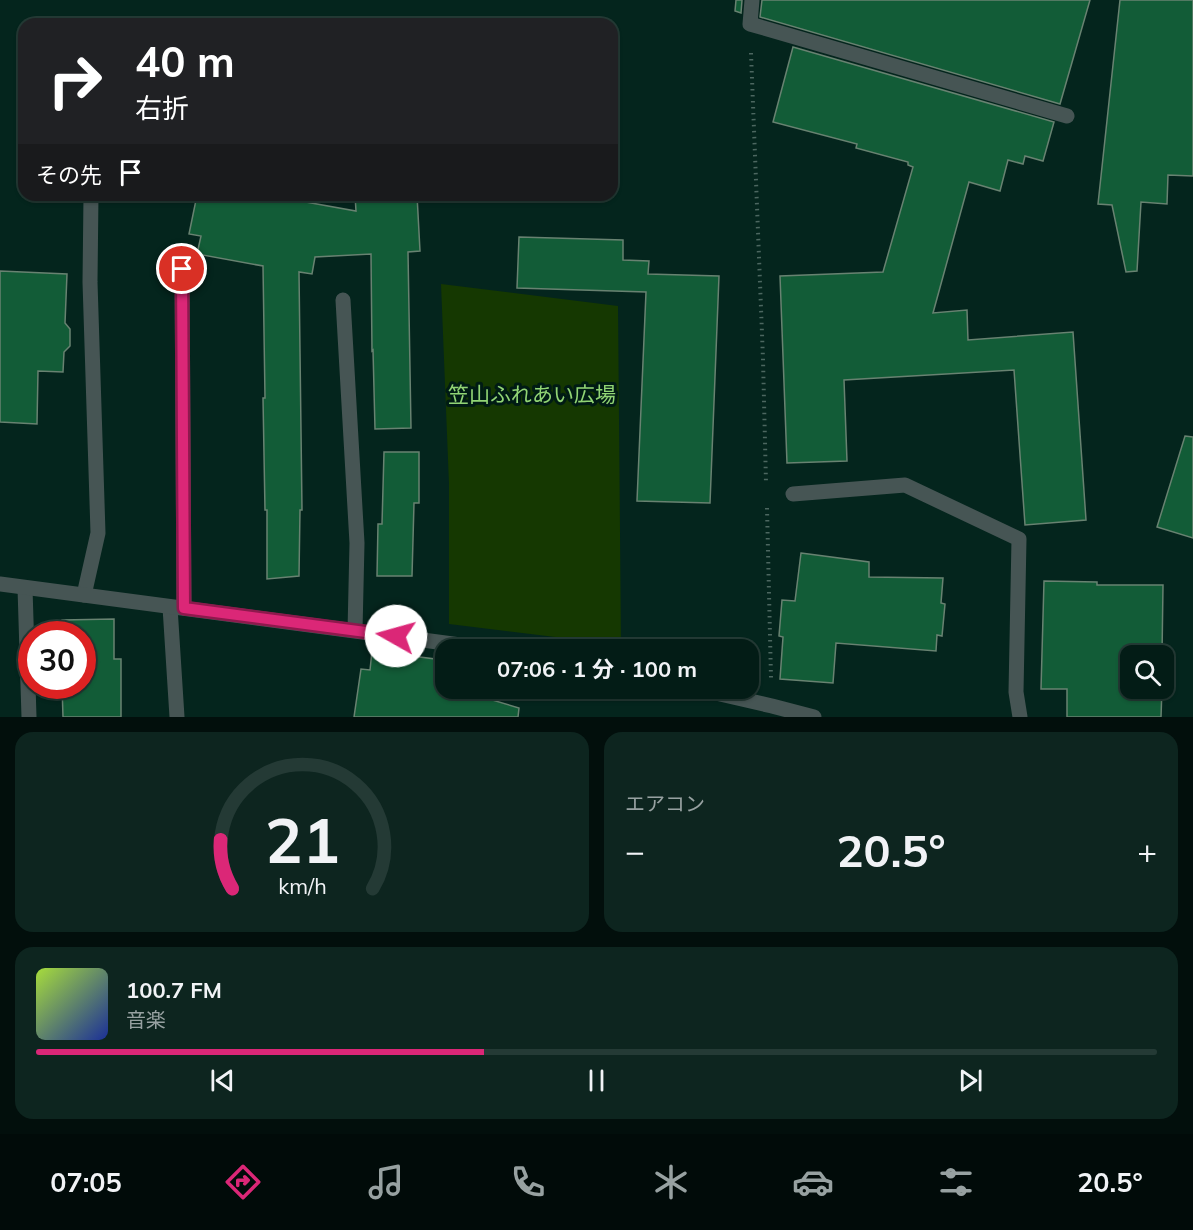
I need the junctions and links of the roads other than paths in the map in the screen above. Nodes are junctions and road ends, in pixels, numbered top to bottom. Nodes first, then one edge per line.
1 (752, 0) edge
2 (1067, 116) dead end
3 (91, 201) edge
4 (182, 269) dead end
5 (343, 300) dead end
6 (793, 494) dead end
7 (0, 584) edge
8 (25, 588) junction
9 (84, 595) junction
10 (177, 607) junction
11 (355, 631) junction
12 (435, 642) edge
13 (742, 699) edge
14 (29, 717) edge
15 (177, 717) edge
16 (814, 717) edge
17 (1020, 717) edge

1 - 2 street
3 - 9 street
4 - 10 street
5 - 11 street
6 - 17 street
7 - 8 street
8 - 9 street
8 - 14 street
9 - 10 street
10 - 11 street
10 - 15 street
11 - 12 street
13 - 16 street

